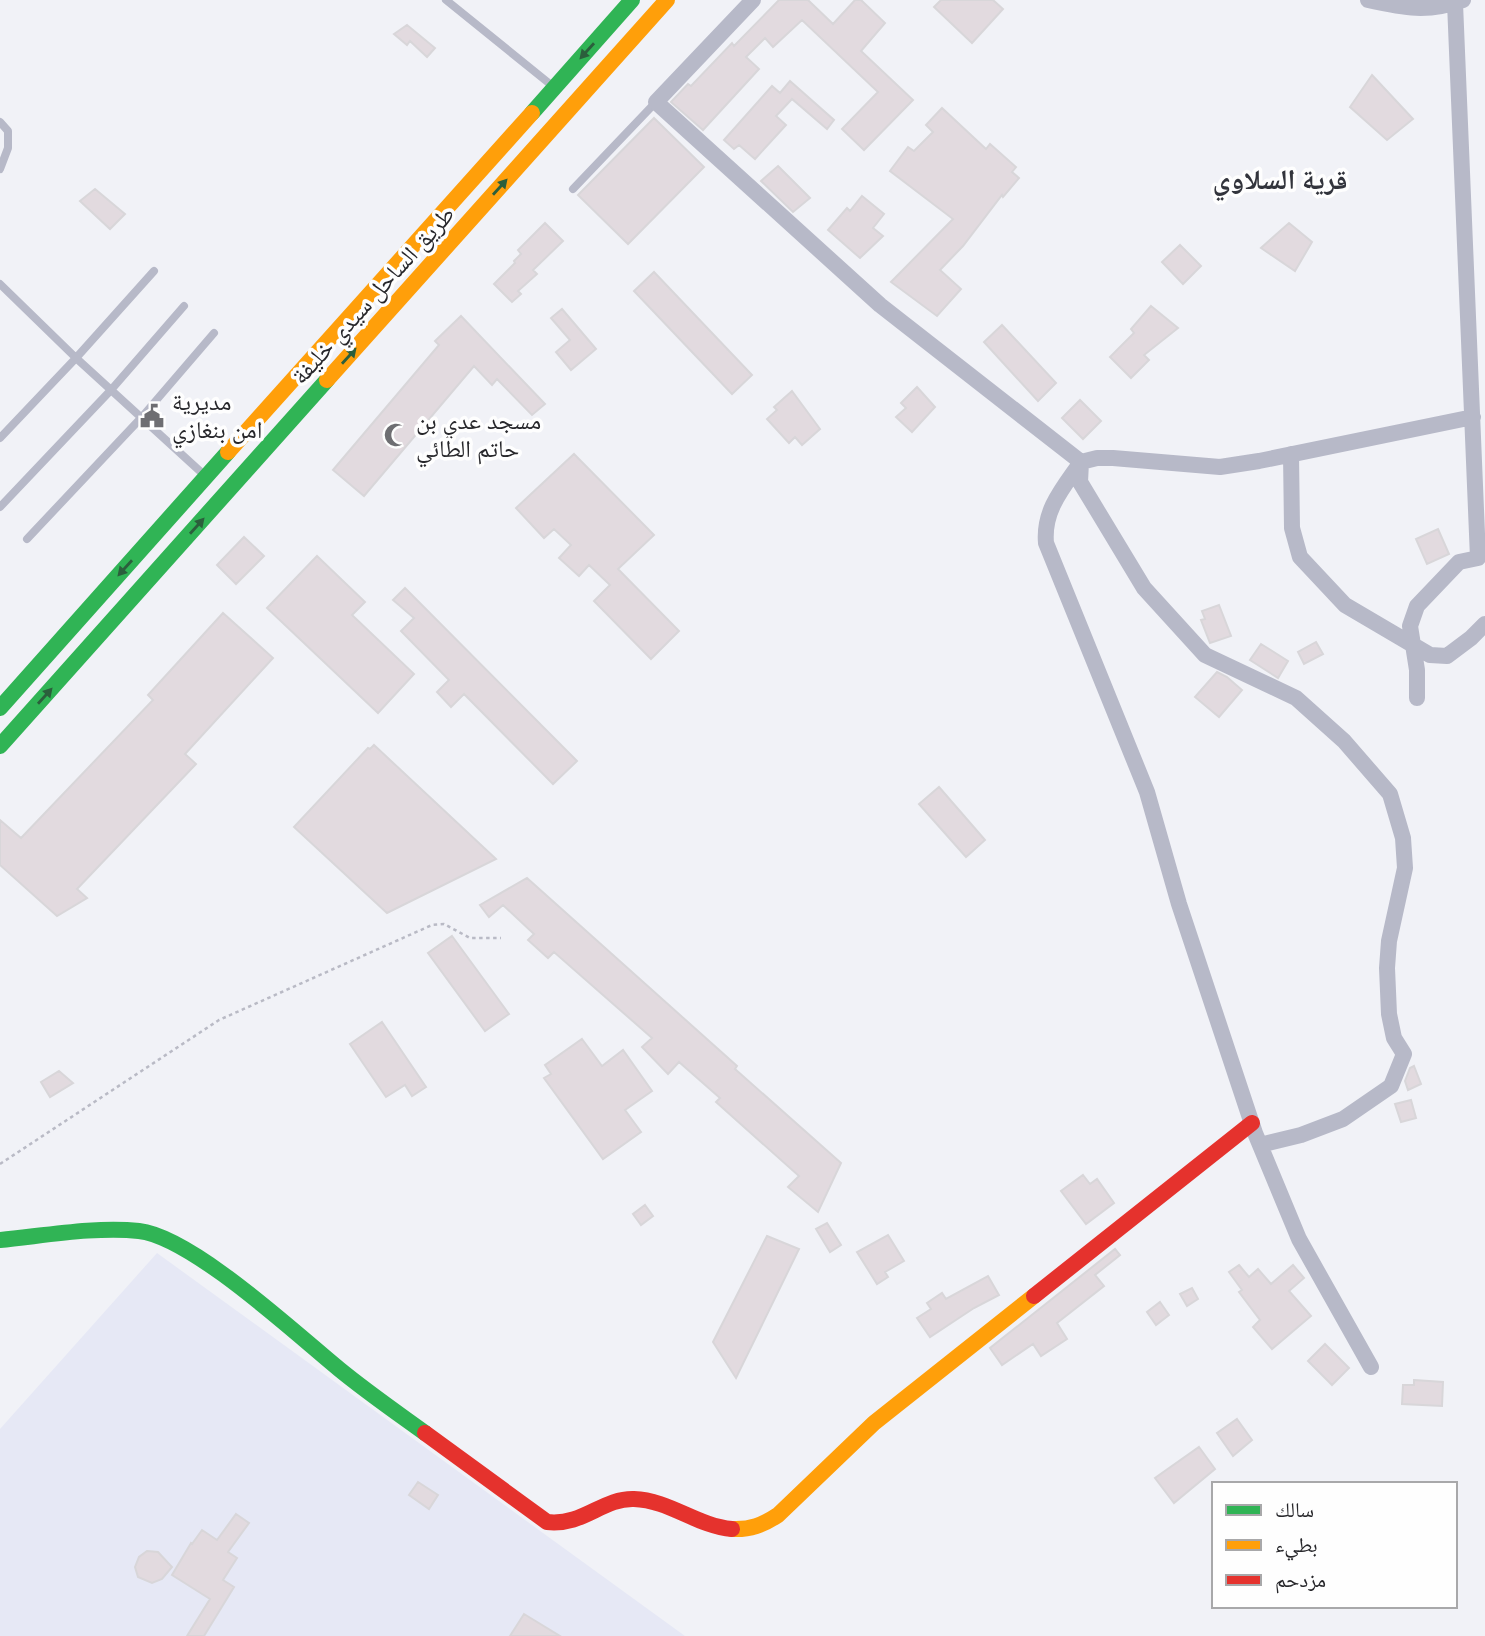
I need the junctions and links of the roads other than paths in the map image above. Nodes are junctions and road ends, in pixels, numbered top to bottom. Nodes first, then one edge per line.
1 (446, 0) edge
2 (632, 0) edge
3 (667, 0) edge
4 (753, 0) edge
5 (1368, 0) edge
6 (1459, 1) edge
7 (554, 88) junction
8 (656, 102) junction
9 (575, 103) junction
10 (0, 122) edge
11 (0, 169) edge
12 (573, 190) dead end
13 (154, 271) dead end
14 (0, 284) edge
15 (184, 306) dead end
16 (214, 333) dead end
17 (76, 358) junction
18 (111, 390) junction
19 (1473, 417) junction
20 (141, 418) junction
21 (0, 438) edge
22 (1291, 454) junction
23 (1081, 462) junction
24 (207, 477) junction
25 (0, 507) edge
26 (27, 539) dead end
27 (1485, 624) edge
28 (1414, 644) junction
29 (1417, 698) dead end
30 (0, 708) edge
31 (0, 746) edge
32 (1252, 1123) junction
33 (1260, 1145) junction
34 (0, 1240) edge
35 (1371, 1367) dead end

1 - 7 lane
2 -> 7 main road
3 - 9 main road, طريق الساحل سيدي خليفة
4 - 8 street
5 - 6 street
6 - 19 street
7 - 9 lane
7 - 24 main road
8 - 12 lane
8 - 23 street
31 -> 9 main road, طريق الساحل سيدي خليفة
10 - 11 lane
13 - 17 lane
14 - 17 lane
15 - 18 lane
16 - 20 lane
17 - 18 lane
17 - 21 lane
18 - 20 lane
18 - 25 lane
19 - 22 street
19 - 28 street
20 - 24 lane
20 - 26 lane
22 - 23 street
22 - 28 street
23 - 32 street
23 - 33 street
24 -> 30 main road
27 - 28 street
28 - 29 street
32 - 33 street
32 - 34 main road
33 - 35 street

